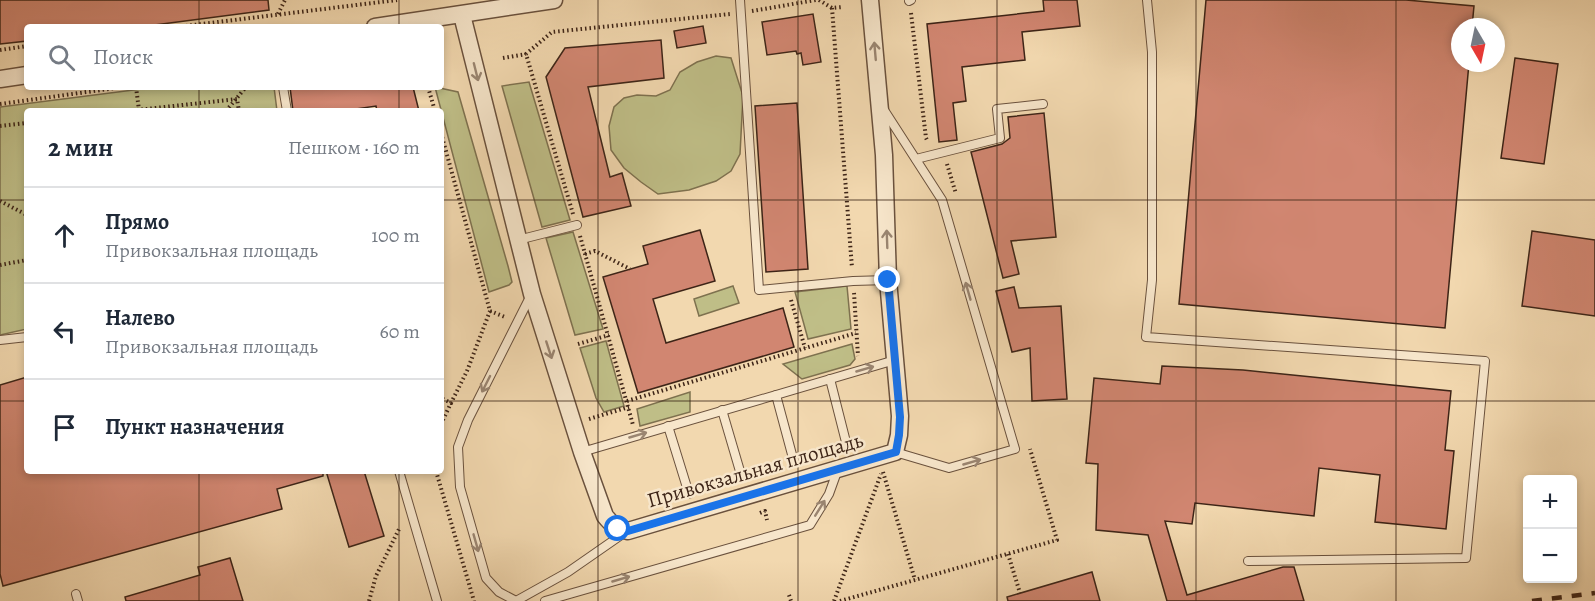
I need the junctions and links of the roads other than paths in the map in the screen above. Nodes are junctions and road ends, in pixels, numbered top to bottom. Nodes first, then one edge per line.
1 (554, 0) edge
2 (740, 0) edge
3 (870, 0) edge
4 (1147, 0) edge
5 (462, 15) junction
6 (397, 24) edge
7 (24, 75) edge
8 (0, 79) edge
9 (284, 90) edge
10 (879, 102) junction
11 (1043, 104) dead end
12 (286, 108) edge
13 (916, 159) junction
14 (577, 225) road end
15 (518, 240) junction
16 (888, 280) junction
17 (532, 294) junction
18 (24, 337) edge
19 (0, 340) edge
20 (895, 360) junction
21 (830, 379) junction
22 (776, 395) junction
23 (722, 410) junction
24 (668, 426) junction
25 (847, 446) dead end
26 (582, 452) junction
27 (896, 452) junction
28 (794, 462) dead end
29 (838, 468) junction
30 (400, 474) edge
31 (742, 478) dead end
32 (689, 494) dead end
33 (628, 531) junction
34 (1248, 561) dead end
35 (436, 601) edge
36 (516, 601) edge
37 (544, 601) edge

1 - 5 street
2 - 16 lane
10 -> 3 street, Привокзальная площадь
4 - 34 lane
5 - 6 street
5 -> 15 street, Привокзальная площадь
7 - 8 street
9 - 12 lane
10 - 13 lane
16 -> 10 street, Привокзальная площадь
11 - 13 lane
27 -> 13 lane
14 - 15 lane
15 - 17 street, Привокзальная площадь
16 - 20 street, Привокзальная площадь
17 -> 26 street, Привокзальная площадь
17 -> 36 lane
18 - 19 lane
21 -> 20 lane
20 - 27 street, Привокзальная площадь
21 - 22 lane
21 - 25 lane
22 - 23 lane
22 - 28 lane
23 - 24 lane
23 - 31 lane
26 -> 24 lane
24 - 32 lane
26 - 33 street, Привокзальная площадь
27 - 29 street, Привокзальная площадь
29 - 33 street, Привокзальная площадь
37 -> 29 lane
30 - 35 lane
33 - 36 lane

